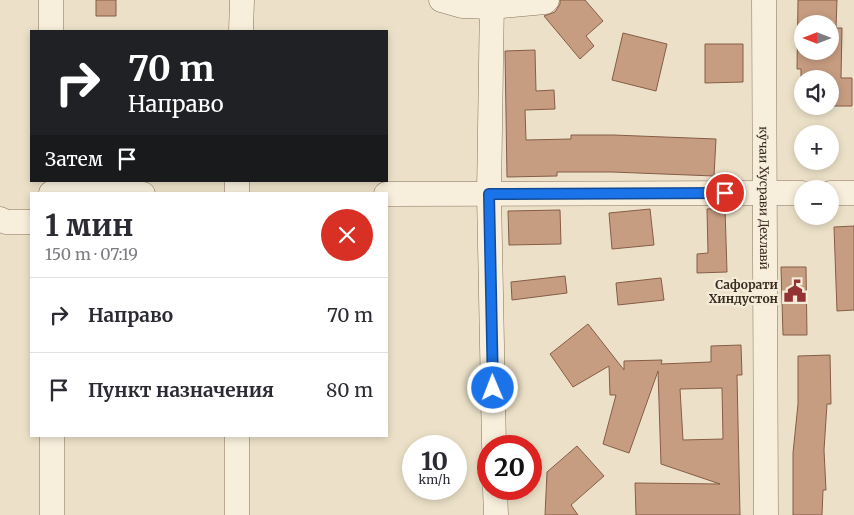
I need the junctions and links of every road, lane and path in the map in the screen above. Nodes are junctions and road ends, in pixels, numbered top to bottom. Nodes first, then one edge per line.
1 (51, 0) edge
2 (242, 0) edge
3 (440, 0) edge
4 (547, 0) edge
5 (764, 0) edge
6 (492, 3) edge
7 (51, 30) edge
8 (241, 30) edge
9 (764, 193) junction
10 (794, 193) edge
11 (839, 193) edge
12 (854, 193) edge
13 (388, 194) edge
14 (489, 194) junction
15 (0, 219) edge
16 (30, 222) edge
17 (494, 435) edge
18 (52, 437) edge
19 (237, 437) edge
20 (495, 500) edge
21 (52, 515) edge
22 (237, 515) edge
23 (496, 515) edge
24 (766, 515) edge

1 - 7 street
2 - 8 street
3 - 6 street
4 - 6 street
5 - 9 street, кӯчаи Хусрави Дехлавӣ
6 - 14 street
9 - 10 street
9 - 14 street
9 - 24 street, кӯчаи Хусрави Дехлавӣ
11 - 12 street
13 - 14 street
14 - 17 street
15 - 16 street
18 - 21 street
19 - 22 street
20 - 23 street

